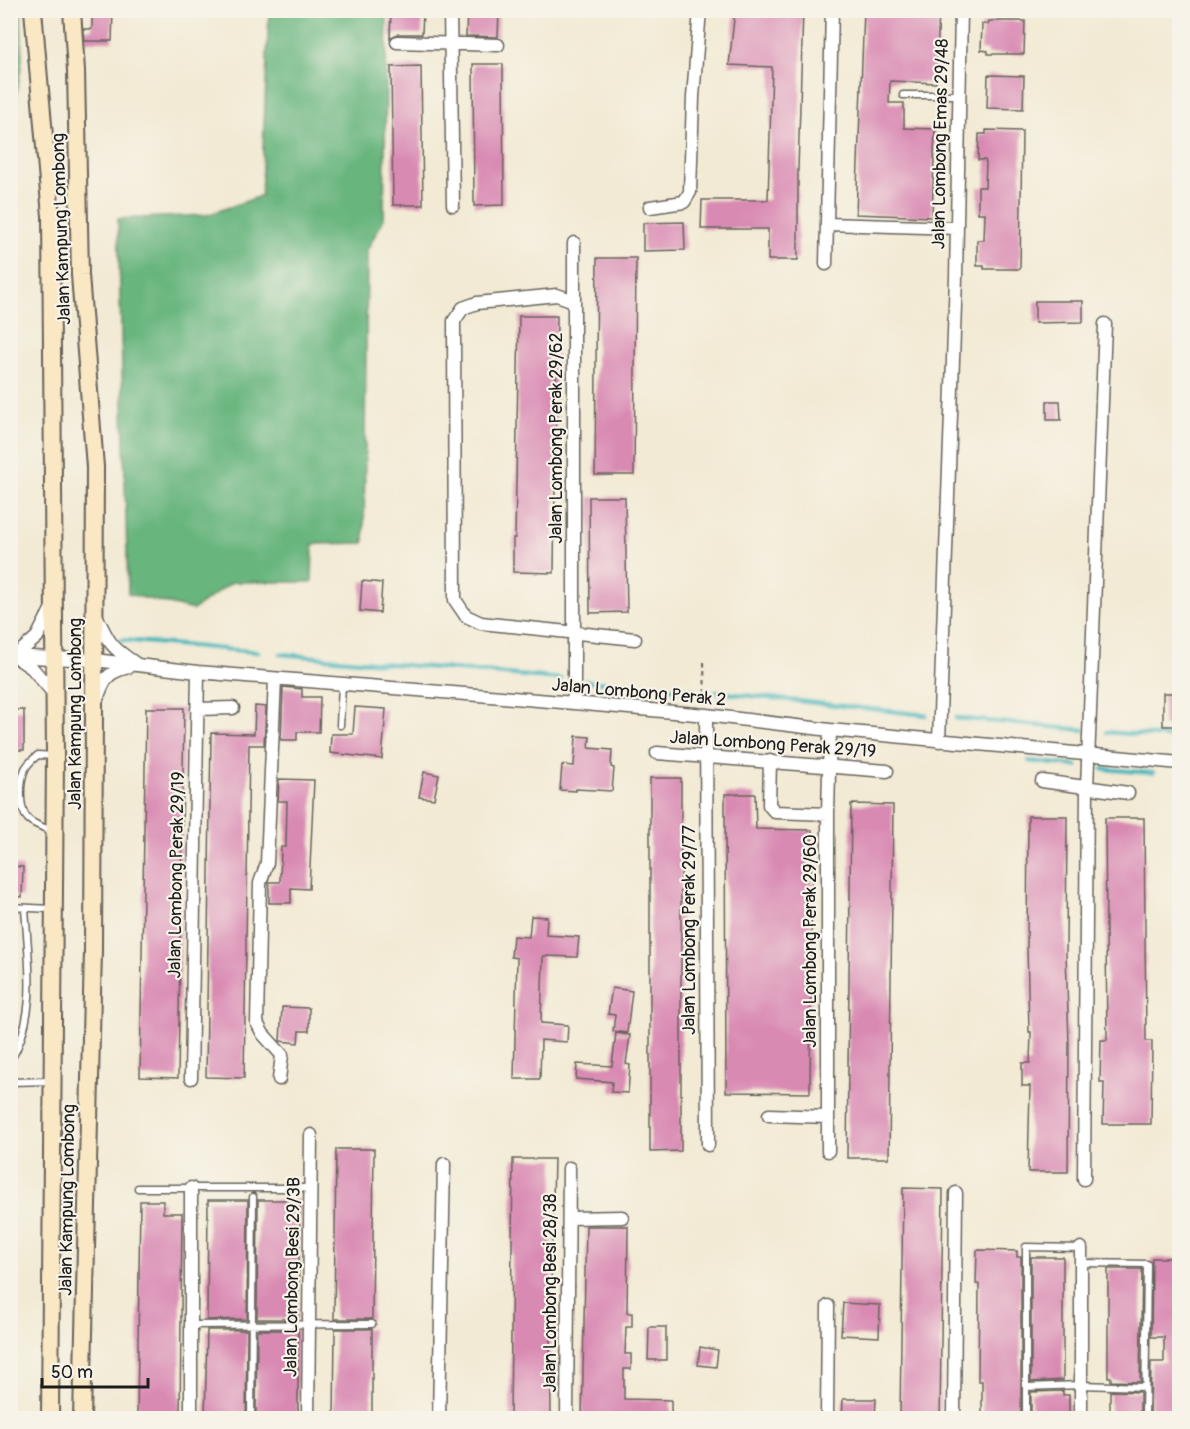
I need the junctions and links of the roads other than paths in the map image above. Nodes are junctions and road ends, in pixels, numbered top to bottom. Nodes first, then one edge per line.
1 (33, 10) edge
2 (72, 10) edge
3 (450, 10) edge
4 (700, 10) edge
5 (832, 10) edge
6 (961, 10) edge
7 (397, 42) dead end
8 (451, 44) junction
9 (498, 45) dead end
10 (903, 95) dead end
11 (959, 95) junction
12 (453, 204) dead end
13 (650, 207) dead end
14 (827, 224) junction
15 (957, 228) junction
16 (574, 243) dead end
17 (826, 264) dead end
18 (574, 301) junction
19 (1104, 324) dead end
20 (54, 604) junction
21 (95, 612) junction
22 (574, 633) junction
23 (635, 639) dead end
24 (13, 656) edge
25 (55, 658) junction
26 (94, 660) junction
27 (139, 665) junction
28 (198, 672) junction
29 (274, 679) junction
30 (342, 684) junction
31 (55, 695) junction
32 (574, 703) junction
33 (94, 708) junction
34 (233, 708) dead end
35 (196, 709) junction
36 (706, 716) junction
37 (340, 725) dead end
38 (830, 730) junction
39 (939, 741) junction
40 (657, 753) dead end
41 (55, 756) junction
42 (706, 756) junction
43 (1089, 756) junction
44 (770, 761) junction
45 (1179, 763) edge
46 (829, 766) junction
47 (886, 771) dead end
48 (1042, 781) dead end
49 (1087, 788) junction
50 (10, 790) edge
51 (21, 792) junction
52 (1128, 793) dead end
53 (828, 814) junction
54 (53, 831) junction
55 (10, 907) edge
56 (26, 908) junction
57 (53, 909) junction
58 (10, 1061) edge
59 (191, 1078) dead end
60 (279, 1079) dead end
61 (52, 1080) junction
62 (10, 1082) edge
63 (769, 1115) dead end
64 (828, 1116) junction
65 (311, 1135) dead end
66 (708, 1145) dead end
67 (828, 1151) dead end
68 (444, 1164) dead end
69 (569, 1168) dead end
70 (1084, 1179) dead end
71 (138, 1188) dead end
72 (191, 1188) junction
73 (310, 1188) junction
74 (956, 1193) dead end
75 (253, 1197) dead end
76 (622, 1217) dead end
77 (569, 1218) junction
78 (1081, 1248) joint
79 (1081, 1263) junction
80 (828, 1306) dead end
81 (309, 1324) junction
82 (372, 1324) dead end
83 (192, 1325) junction
84 (253, 1325) junction
85 (1081, 1385) junction
86 (1026, 1387) junction
87 (1145, 1387) junction
88 (50, 1419) edge
89 (82, 1419) edge
90 (191, 1419) edge
91 (251, 1419) edge
92 (308, 1419) edge
93 (439, 1419) edge
94 (567, 1419) edge
95 (827, 1419) edge
96 (954, 1419) edge
97 (1026, 1419) edge
98 (1081, 1419) edge
99 (1144, 1419) edge

1 - 20 street, Jalan Kampung Lombong
2 - 21 street, Jalan Kampung Lombong
3 - 8 street
4 - 13 street
5 - 14 street
6 - 11 street, Jalan Lombong Emas 29/48
7 - 8 street
8 - 9 street
8 - 12 street
10 - 11 lane
11 - 15 street, Jalan Lombong Emas 29/48
14 - 15 street
14 - 17 street
15 - 39 street, Jalan Lombong Emas 29/48
16 - 18 street, Jalan Lombong Perak 29/62
18 - 22 street, Jalan Lombong Perak 29/62
18 - 22 street
19 - 43 street
20 - 24 street
20 - 25 street, Jalan Kampung Lombong
21 - 26 street, Jalan Kampung Lombong
21 - 27 street
22 - 23 street
22 - 32 street, Jalan Lombong Perak 29/62
24 - 25 street, Jalan Lombong Perak 2
24 - 31 street
25 - 26 street, Jalan Lombong Perak 2
25 - 31 street, Jalan Kampung Lombong
26 - 27 street, Jalan Lombong Perak 2
26 - 33 street, Jalan Kampung Lombong
27 - 28 street, Jalan Lombong Perak 2
27 - 33 street
28 - 29 street, Jalan Lombong Perak 2
28 - 35 street, Jalan Lombong Perak 29/19
29 - 30 street, Jalan Lombong Perak 2
29 - 60 street
30 - 32 street, Jalan Lombong Perak 2
30 - 37 lane
31 - 41 street, Jalan Kampung Lombong
32 - 36 street, Jalan Lombong Perak 2
33 - 89 street, Jalan Kampung Lombong
34 - 35 street
35 - 59 street, Jalan Lombong Perak 29/19
36 - 38 street, Jalan Lombong Perak 2
36 - 42 street, Jalan Lombong Perak 29/77
38 - 39 street, Jalan Lombong Perak 2
38 - 46 street, Jalan Lombong Perak 29/60
39 - 43 street, Jalan Lombong Perak 2
40 - 42 street, Jalan Lombong Perak 29/19
41 - 51 lane
41 - 54 street, Jalan Kampung Lombong
42 - 44 street, Jalan Lombong Perak 29/19
42 - 66 street, Jalan Lombong Perak 29/77
43 - 45 street, Jalan Lombong Perak 2
43 - 49 street
44 - 46 street, Jalan Lombong Perak 29/19
44 - 53 street
46 - 47 street, Jalan Lombong Perak 29/19
46 - 53 street, Jalan Lombong Perak 29/60
48 - 49 street
49 - 52 street
49 - 70 street
50 - 51 lane
51 - 54 lane
53 - 64 street, Jalan Lombong Perak 29/60
54 - 57 street, Jalan Kampung Lombong
55 - 56 lane
56 - 57 lane
56 - 58 lane
57 - 61 street, Jalan Kampung Lombong
61 - 62 lane
61 - 88 street, Jalan Kampung Lombong
63 - 64 street
64 - 67 street, Jalan Lombong Perak 29/60
65 - 73 street, Jalan Lombong Besi 29/3B
68 - 93 street
69 - 77 street, Jalan Lombong Besi 28/38
71 - 72 lane
72 - 73 lane
72 - 83 street
73 - 81 street, Jalan Lombong Besi 29/3B
74 - 96 street
75 - 84 lane
76 - 77 street
77 - 94 street, Jalan Lombong Besi 28/38
78 - 79 street
78 - 86 lane
79 - 85 street
79 - 87 lane
80 - 95 street
81 - 82 lane
81 - 84 lane
81 - 92 street, Jalan Lombong Besi 29/3B
83 - 84 lane
83 - 90 street
84 - 91 lane
85 - 86 lane
85 - 87 lane
85 - 98 street
86 - 97 lane
87 - 99 lane

